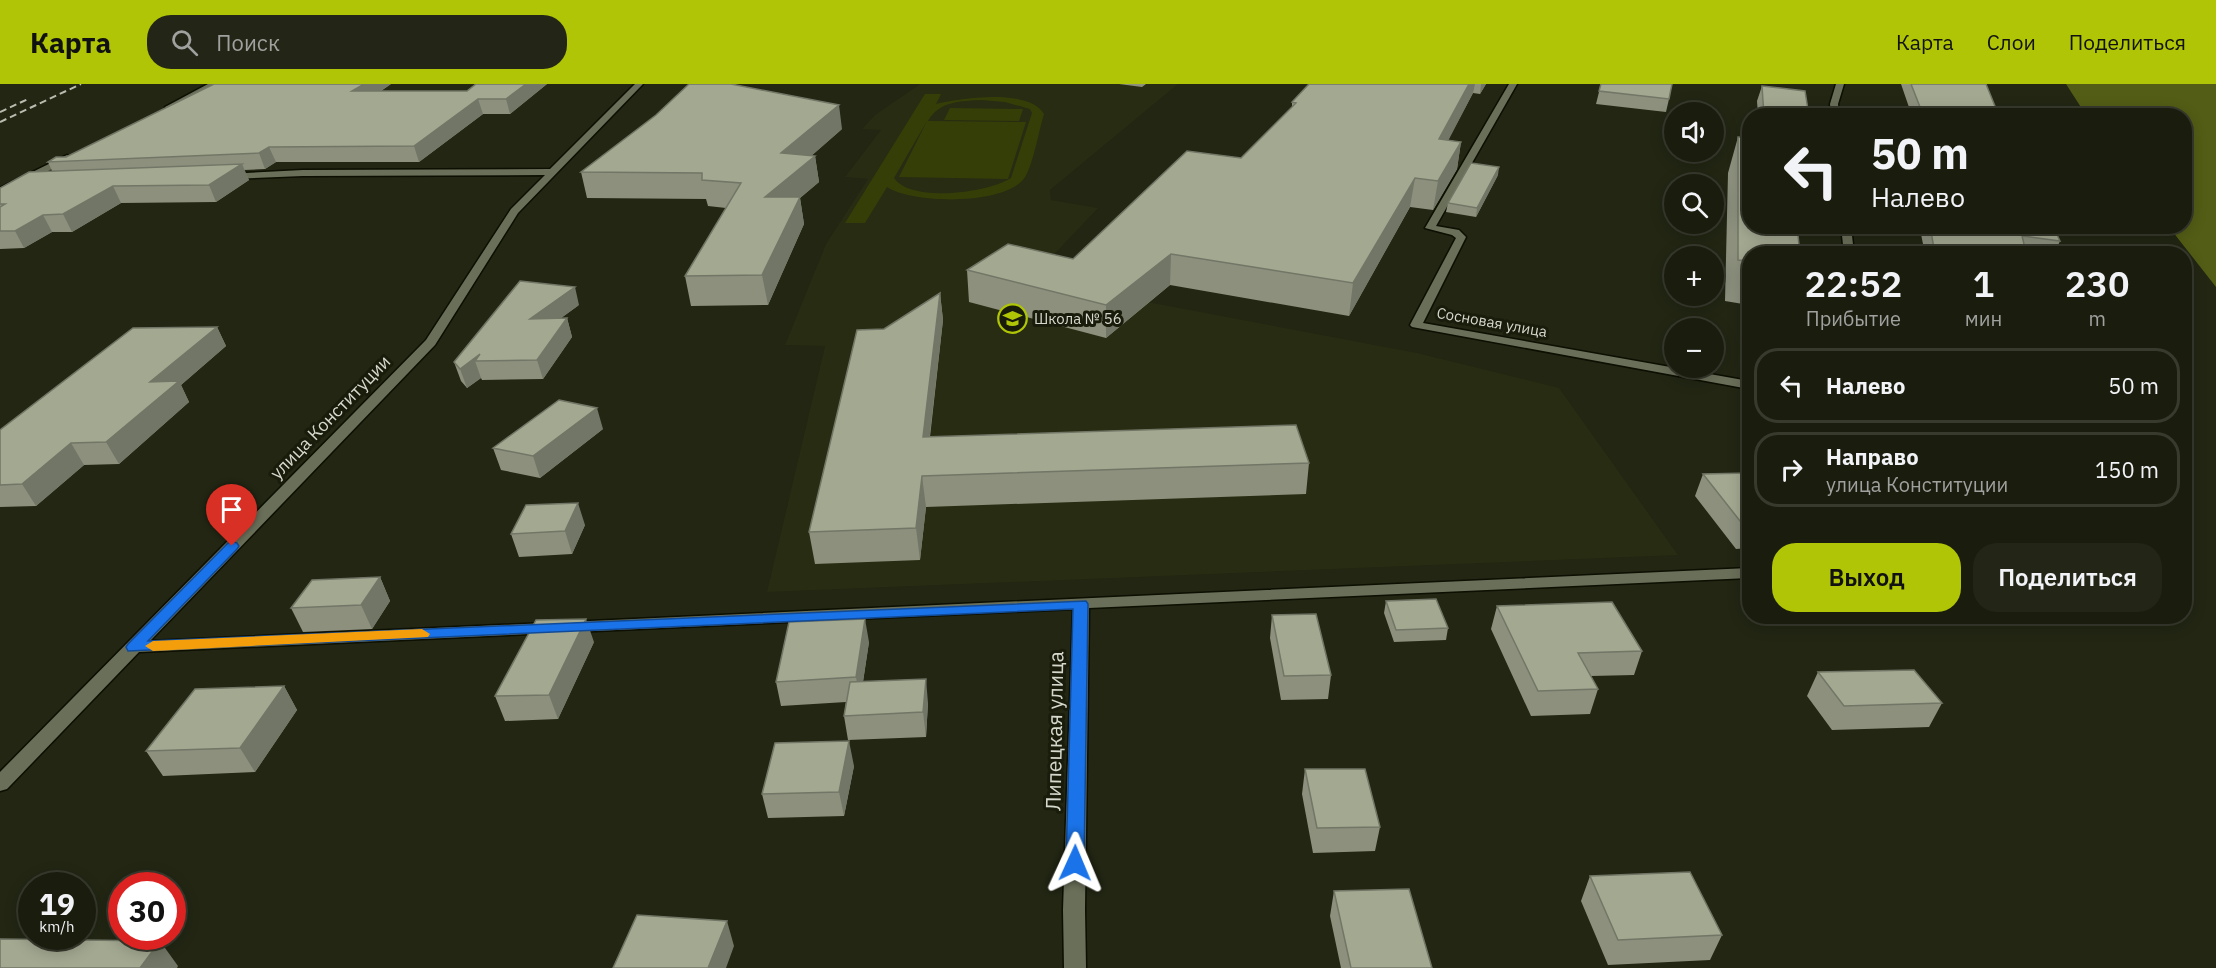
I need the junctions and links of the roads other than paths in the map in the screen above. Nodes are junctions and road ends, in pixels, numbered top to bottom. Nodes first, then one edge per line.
1 (214, 84) edge
2 (639, 84) edge
3 (1513, 84) edge
4 (1840, 84) edge
5 (1834, 108) edge
6 (161, 110) edge
7 (78, 153) edge
8 (554, 172) junction
9 (221, 177) edge
10 (15, 184) junction
11 (38, 184) edge
12 (0, 192) edge
13 (1742, 384) edge
14 (1742, 573) edge
15 (1081, 604) junction
16 (134, 647) junction
17 (0, 784) edge
18 (1075, 968) edge

1 - 6 street
2 - 8 street, улица Конституции
3 - 13 street, Сосновая улица
4 - 5 street
7 - 10 street
8 - 9 street
8 - 16 street, улица Конституции
10 - 11 street
10 - 12 street
14 - 15 street
15 - 16 street
15 - 18 street, Липецкая улица
16 - 17 street, улица Конституции

